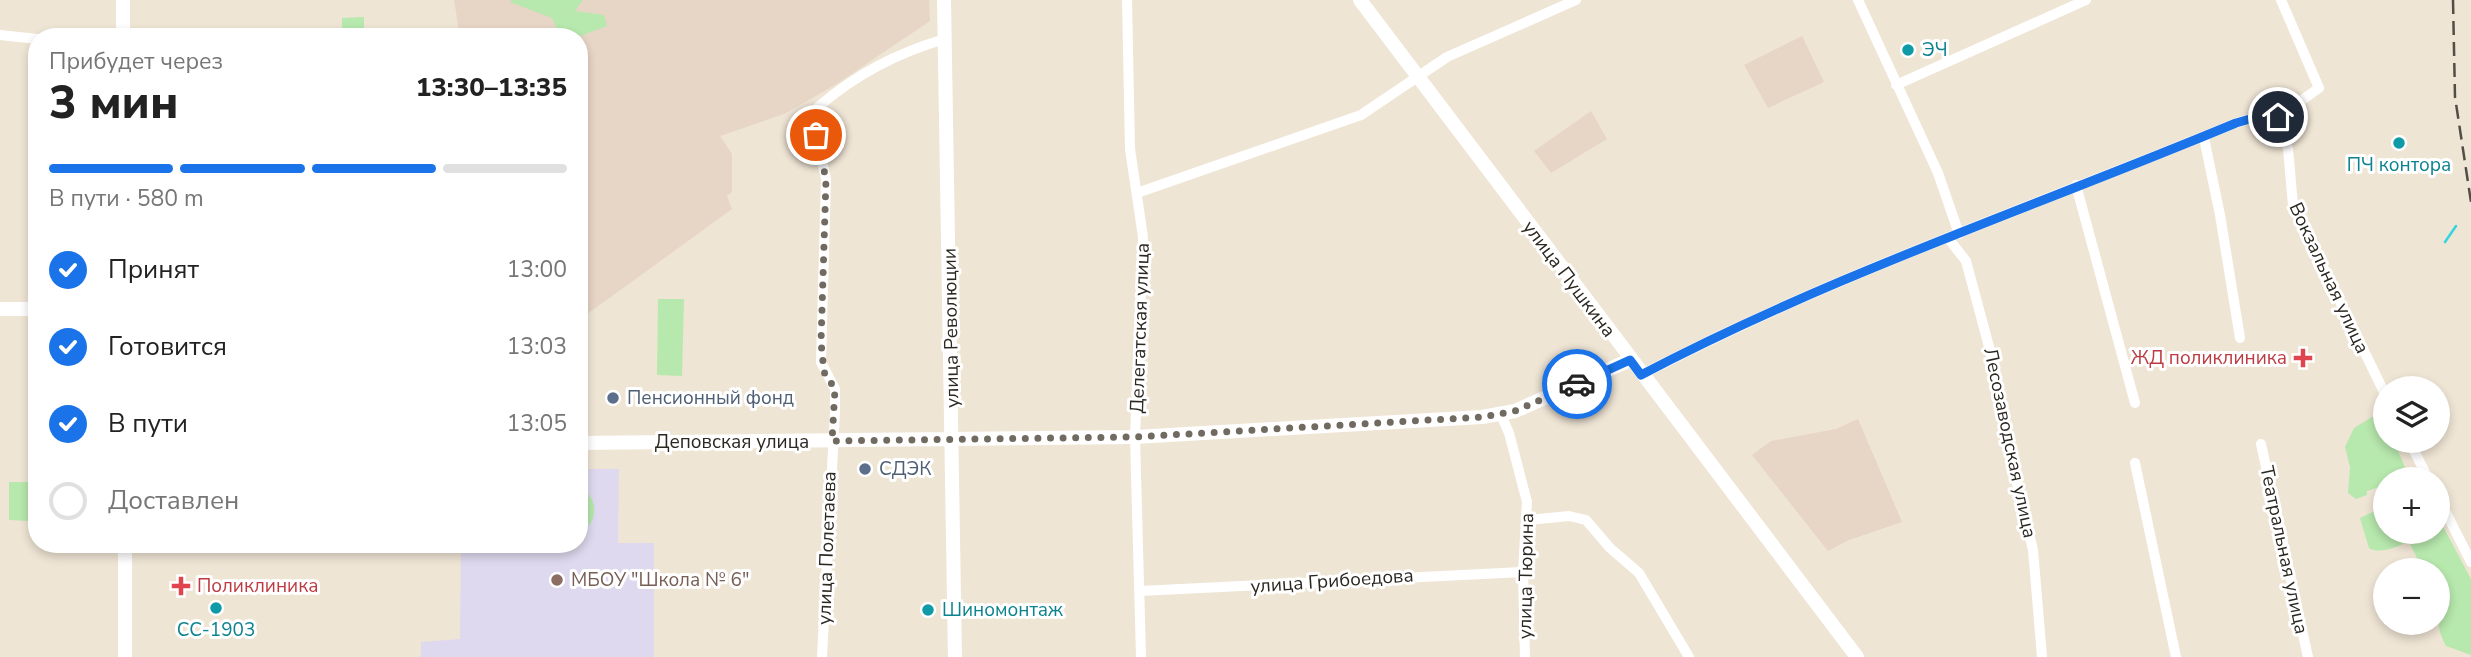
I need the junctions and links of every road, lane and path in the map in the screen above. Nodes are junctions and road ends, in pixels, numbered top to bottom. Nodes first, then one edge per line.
1 (123, 0) edge
2 (944, 0) edge
3 (1127, 0) edge
4 (1360, 0) edge
5 (1576, 0) edge
6 (1858, 0) edge
7 (2086, 0) edge
8 (2281, 0) edge
9 (123, 28) edge
10 (0, 35) edge
11 (28, 38) edge
12 (945, 39) junction
13 (1416, 75) junction
14 (1896, 85) junction
15 (2278, 117) junction
16 (2204, 138) junction
17 (2076, 185) junction
18 (1137, 193) junction
19 (1953, 236) junction
20 (0, 309) edge
21 (28, 309) edge
22 (2240, 338) dead end
23 (1630, 360) junction
24 (1641, 375) junction
25 (2376, 376) edge
26 (2135, 403) dead end
27 (1501, 415) junction
28 (1135, 437) junction
29 (953, 440) junction
30 (832, 441) junction
31 (588, 443) edge
32 (2261, 444) dead end
33 (2135, 463) dead end
34 (1528, 520) junction
35 (2450, 521) edge
36 (125, 553) edge
37 (2471, 562) edge
38 (1523, 572) junction
39 (1140, 591) junction
40 (125, 657) edge
41 (822, 657) edge
42 (955, 657) edge
43 (1141, 657) edge
44 (1525, 657) edge
45 (1689, 657) edge
46 (1857, 657) edge
47 (2042, 657) edge
48 (2176, 657) edge
49 (2308, 657) edge

1 - 9 street
2 - 12 street, улица Революции
3 - 18 street, Делегатская улица
4 - 13 street, улица Пушкина
5 - 13 street
6 - 14 street, Лесозаводская улица
7 - 14 street
8 - 15 street
10 - 11 street
12 - 29 street, улица Революции
12 - 30 street, улица Полетаева
13 - 18 street
13 - 23 street, улица Пушкина
14 - 19 street, Лесозаводская улица
15 - 16 street
15 - 25 street, Вокзальная улица
16 - 17 street
16 - 22 street
17 - 19 street
17 - 26 street
18 - 28 street, Делегатская улица
19 - 24 street
19 - 47 street, Лесозаводская улица
20 - 21 street
23 - 24 street, улица Пушкина
23 - 27 street, Деповская улица
24 - 46 street, улица Пушкина
27 - 28 street, Деповская улица
27 - 34 street, улица Тюрина
28 - 29 street, Деповская улица
28 - 39 street, Делегатская улица
29 - 30 street, Деповская улица
29 - 42 street, улица Революции
30 - 31 street, Деповская улица
30 - 41 street, улица Полетаева
32 - 49 street, Театральная улица
33 - 48 street
34 - 38 street, улица Тюрина
34 - 45 street
35 - 37 street
36 - 40 street
38 - 39 street, улица Грибоедова
38 - 44 street, улица Тюрина
39 - 43 street, Делегатская улица

